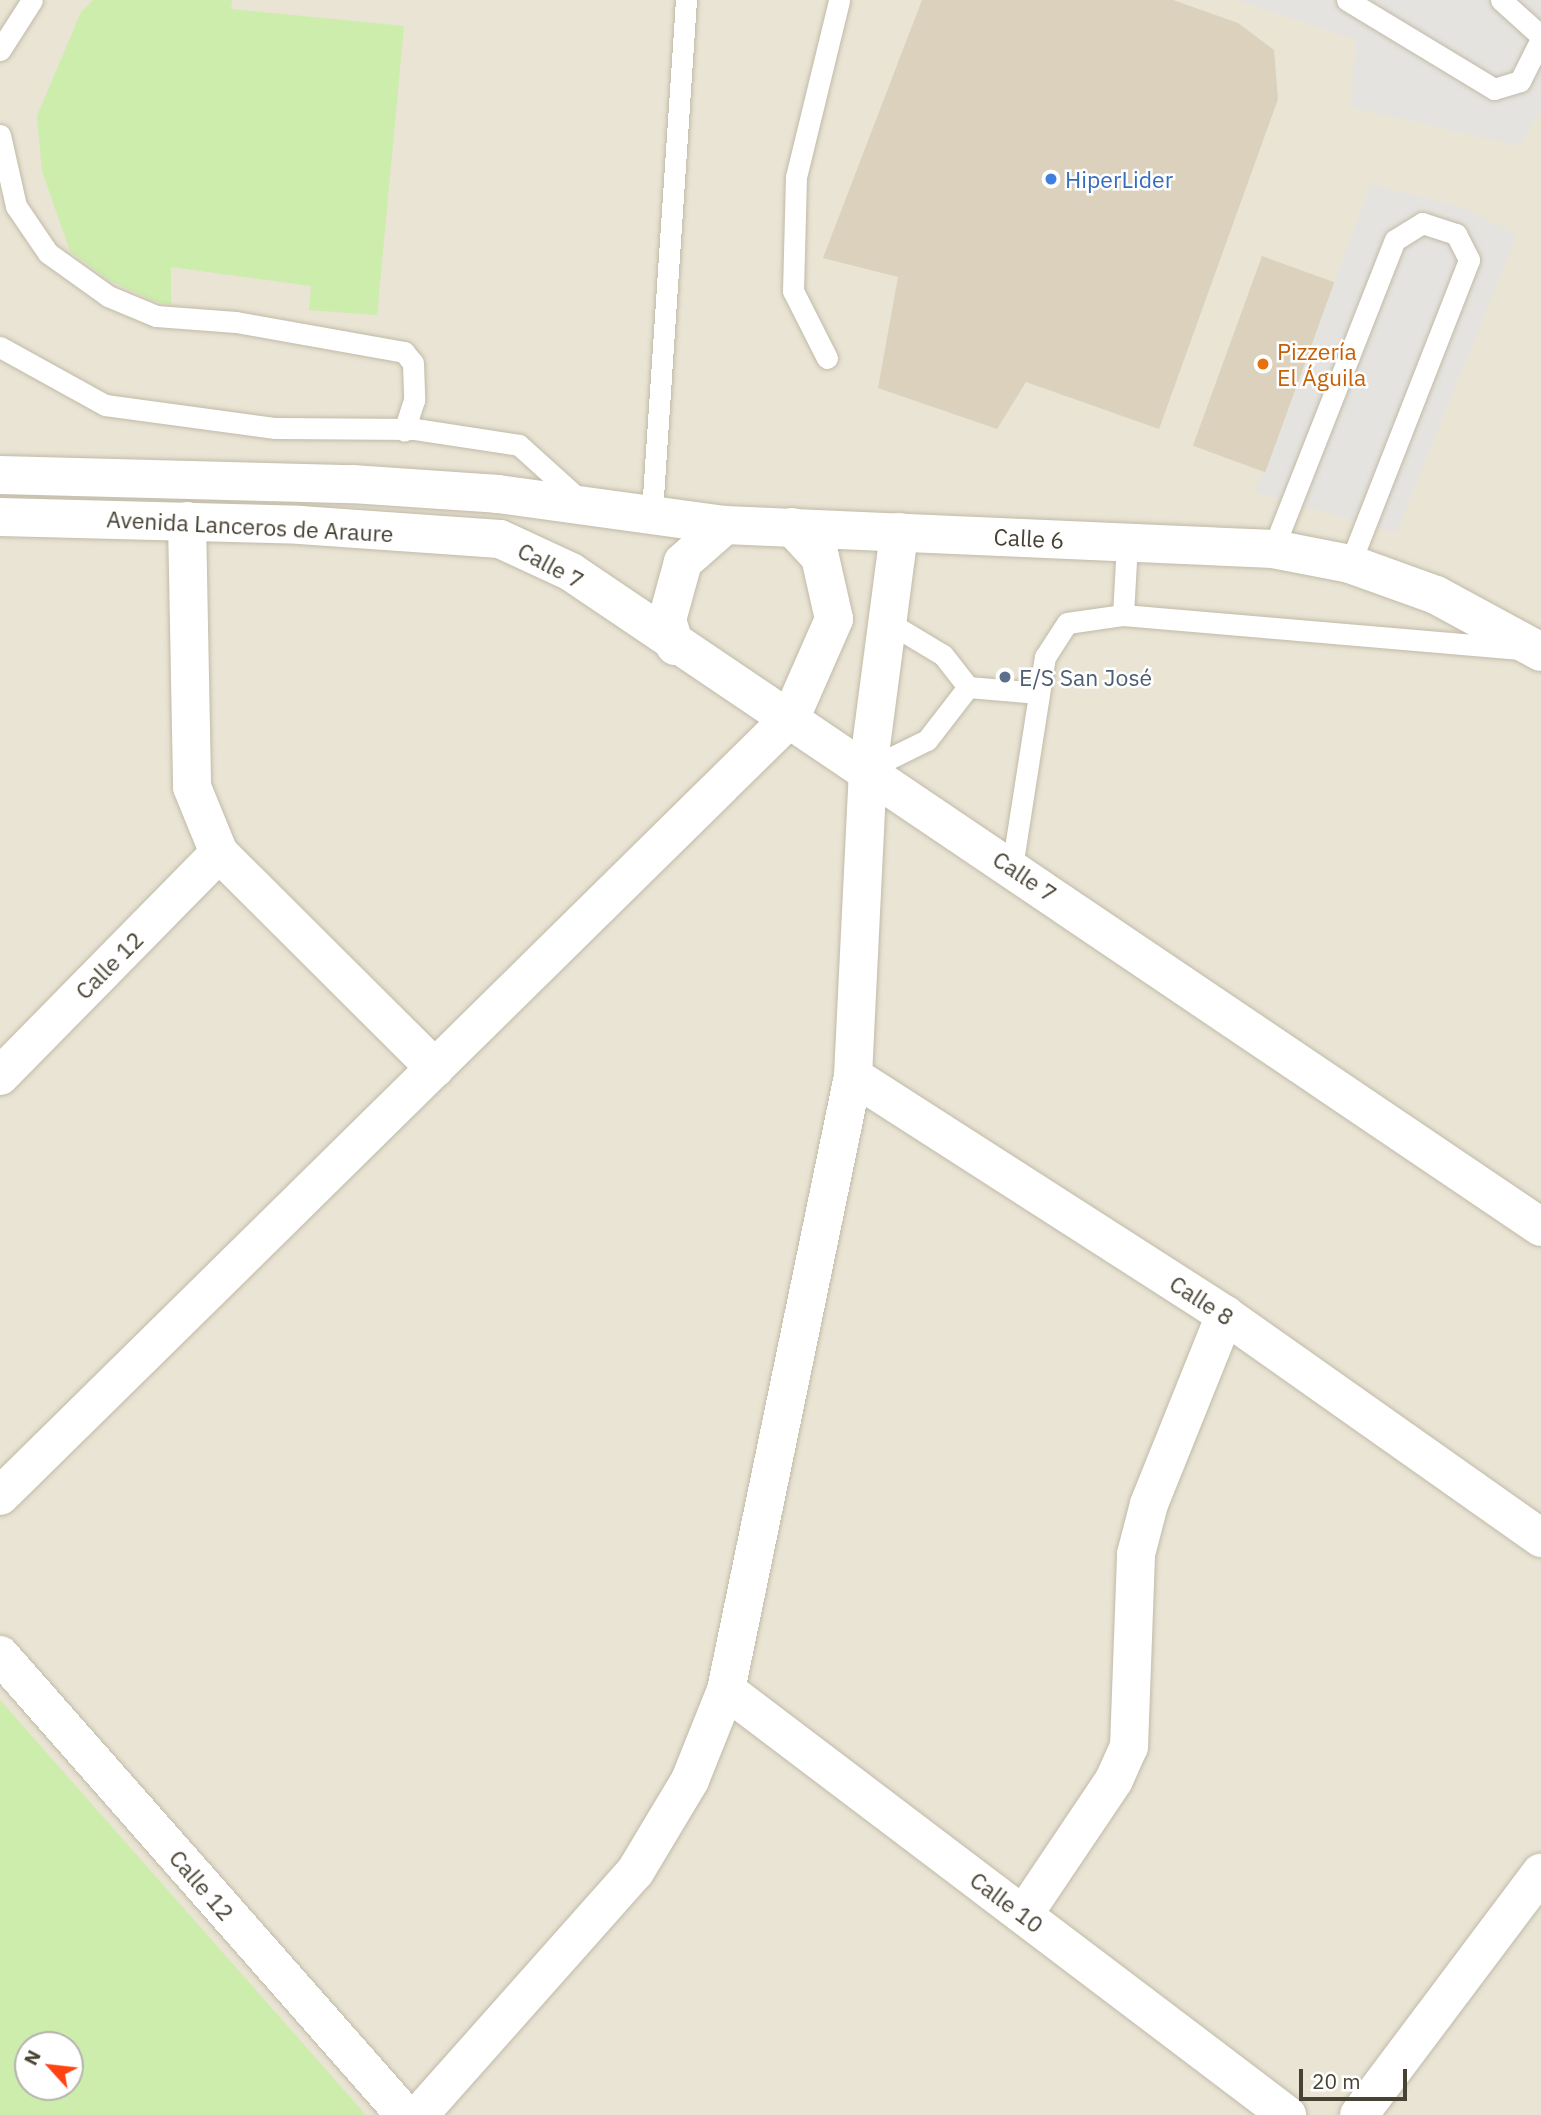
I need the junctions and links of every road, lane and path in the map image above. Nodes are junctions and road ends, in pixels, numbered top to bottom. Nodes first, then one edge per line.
1 (32, 0) edge
2 (686, 0) edge
3 (839, 0) edge
4 (1347, 0) edge
5 (1501, 0) edge
6 (1541, 37) edge
7 (0, 50) edge
8 (0, 135) edge
9 (0, 347) edge
10 (827, 358) dead end
11 (404, 430) junction
12 (0, 475) edge
13 (498, 494) joint
14 (587, 506) junction
15 (652, 512) junction
16 (0, 517) edge
17 (187, 521) junction
18 (725, 525) junction
19 (792, 527) junction
20 (900, 532) junction
21 (500, 539) joint
22 (1127, 543) junction
23 (1273, 549) junction
24 (1350, 564) junction
25 (1123, 615) junction
26 (888, 622) junction
27 (675, 646) junction
28 (1539, 652) edge
29 (968, 687) junction
30 (1040, 693) junction
31 (791, 717) junction
32 (868, 769) junction
33 (219, 853) junction
34 (1012, 867) junction
35 (435, 1068) junction
36 (0, 1076) edge
37 (853, 1076) junction
38 (1541, 1227) edge
39 (1226, 1315) junction
40 (0, 1496) edge
41 (1541, 1538) edge
42 (0, 1655) edge
43 (726, 1690) junction
44 (1541, 1873) edge
45 (1024, 1914) junction
46 (405, 2115) edge
47 (419, 2115) edge
48 (1287, 2115) edge
49 (1359, 2115) edge

1 - 7 lane
2 - 15 lane
3 - 10 lane
4 - 6 lane
5 - 6 lane
8 - 11 lane
9 - 11 lane
11 - 14 lane
12 - 13 street, Avenida Lanceros de Araure
13 - 14 street, Calle 6
14 - 15 street, Calle 6
15 - 18 street, Calle 6
16 - 17 street, Avenida Lanceros de Araure
17 - 21 street, Avenida Lanceros de Araure
17 - 33 street
18 - 19 street, Calle 6
18 - 27 street
19 - 20 street, Calle 6
19 - 31 street
20 - 22 street, Calle 6
20 - 26 street
21 - 27 street, Calle 7
22 - 23 street, Calle 6
22 - 25 lane
23 - 24 street, Calle 6
23 - 24 lane
24 - 28 street, Calle 6
25 - 28 lane
25 - 30 lane
26 - 29 lane
26 - 32 street
27 - 31 street, Calle 7
29 - 30 lane
29 - 32 lane
30 - 34 lane
31 - 32 street, Calle 7
31 - 35 street
32 - 34 street, Calle 7
32 - 37 street
33 - 35 street
33 - 36 street, Calle 12
34 - 38 street, Calle 7
35 - 40 street
37 - 39 street, Calle 8
37 - 43 street
39 - 41 street, Calle 8
39 - 45 street
42 - 46 street, Calle 12
43 - 45 street, Calle 10
43 - 47 street
44 - 49 street
45 - 48 street, Calle 10

